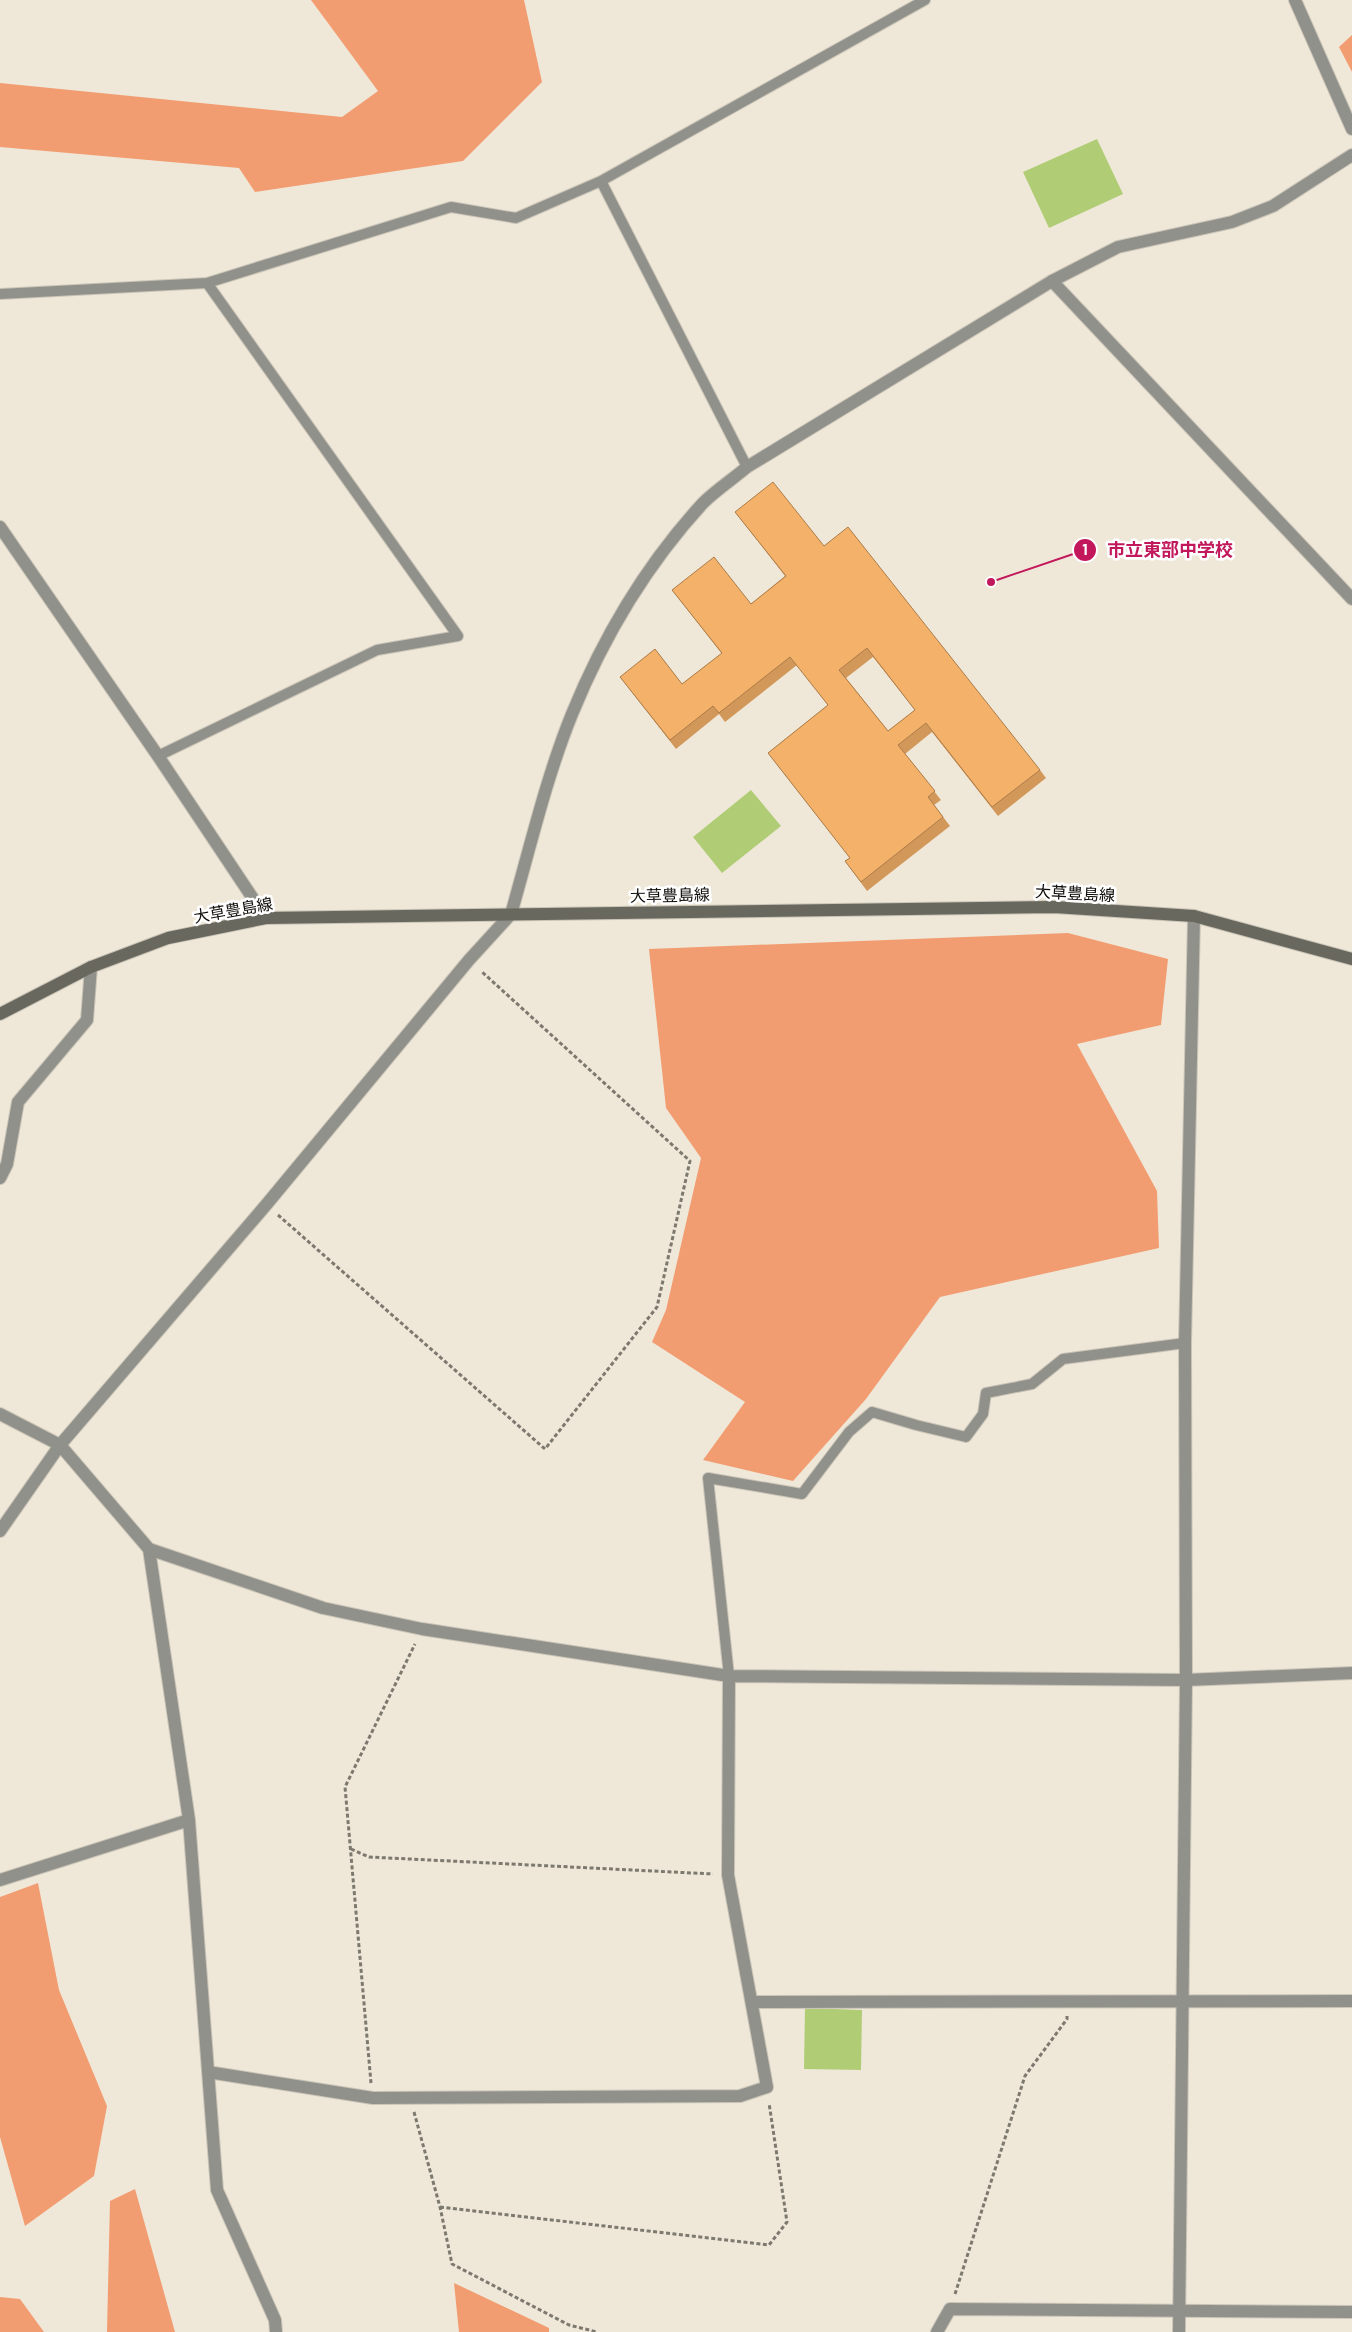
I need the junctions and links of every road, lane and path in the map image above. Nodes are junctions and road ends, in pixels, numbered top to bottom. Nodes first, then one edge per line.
1 (925, 0) edge
2 (1295, 0) edge
3 (1352, 129) edge
4 (1352, 155) edge
5 (601, 181) junction
6 (1052, 281) junction
7 (207, 283) junction
8 (0, 294) edge
9 (747, 467) junction
10 (0, 527) edge
11 (1352, 600) edge
12 (158, 756) junction
13 (511, 914) junction
14 (1194, 916) junction
15 (266, 918) junction
16 (1352, 959) edge
17 (469, 960) junction
18 (91, 967) junction
19 (0, 1014) edge
20 (0, 1178) edge
21 (266, 1204) junction
22 (1185, 1343) junction
23 (0, 1414) edge
24 (60, 1445) junction
25 (0, 1531) edge
26 (149, 1549) junction
27 (422, 1629) junction
28 (1352, 1673) edge
29 (729, 1676) junction
30 (1186, 1680) junction
31 (189, 1820) junction
32 (352, 1849) junction
33 (728, 1874) junction
34 (0, 1880) edge
35 (1064, 2001) junction
36 (1352, 2001) edge
37 (752, 2002) junction
38 (1184, 2003) junction
39 (208, 2072) junction
40 (766, 2087) junction
41 (410, 2097) junction
42 (373, 2098) junction
43 (440, 2207) junction
44 (950, 2309) junction
45 (1179, 2309) junction
46 (1352, 2312) edge
47 (276, 2332) edge
48 (596, 2332) edge
49 (937, 2332) edge
50 (1179, 2332) edge

1 - 5 lane
2 - 3 street
4 - 6 street
5 - 7 lane
5 - 9 lane
6 - 9 street
6 - 11 street
7 - 8 lane
7 - 12 lane
9 - 13 street
10 - 12 street
12 - 15 street
13 - 14 main road, 大草豊島線
13 - 15 main road, 大草豊島線
13 - 17 street
14 - 16 main road, 大草豊島線
14 - 22 street
15 - 18 main road, 大草豊島線
17 - 21 street
17 - 21 path
18 - 19 main road, 大草豊島線
18 - 20 street
21 - 24 street
22 - 29 lane
22 - 30 street
23 - 24 street
24 - 25 street
24 - 26 street
26 - 27 street
26 - 31 street
27 - 29 street
27 - 32 path
28 - 30 street
29 - 30 street
29 - 33 street
30 - 38 street
31 - 34 street
31 - 39 street
32 - 33 path
32 - 42 path
33 - 37 street
35 - 37 street
35 - 38 street
35 - 44 path
36 - 38 street
37 - 40 street
38 - 45 street
39 - 42 street
39 - 47 street
40 - 41 street
40 - 43 path
41 - 42 street
41 - 43 path
43 - 48 path
44 - 45 street
44 - 49 street
45 - 46 street
45 - 50 street

